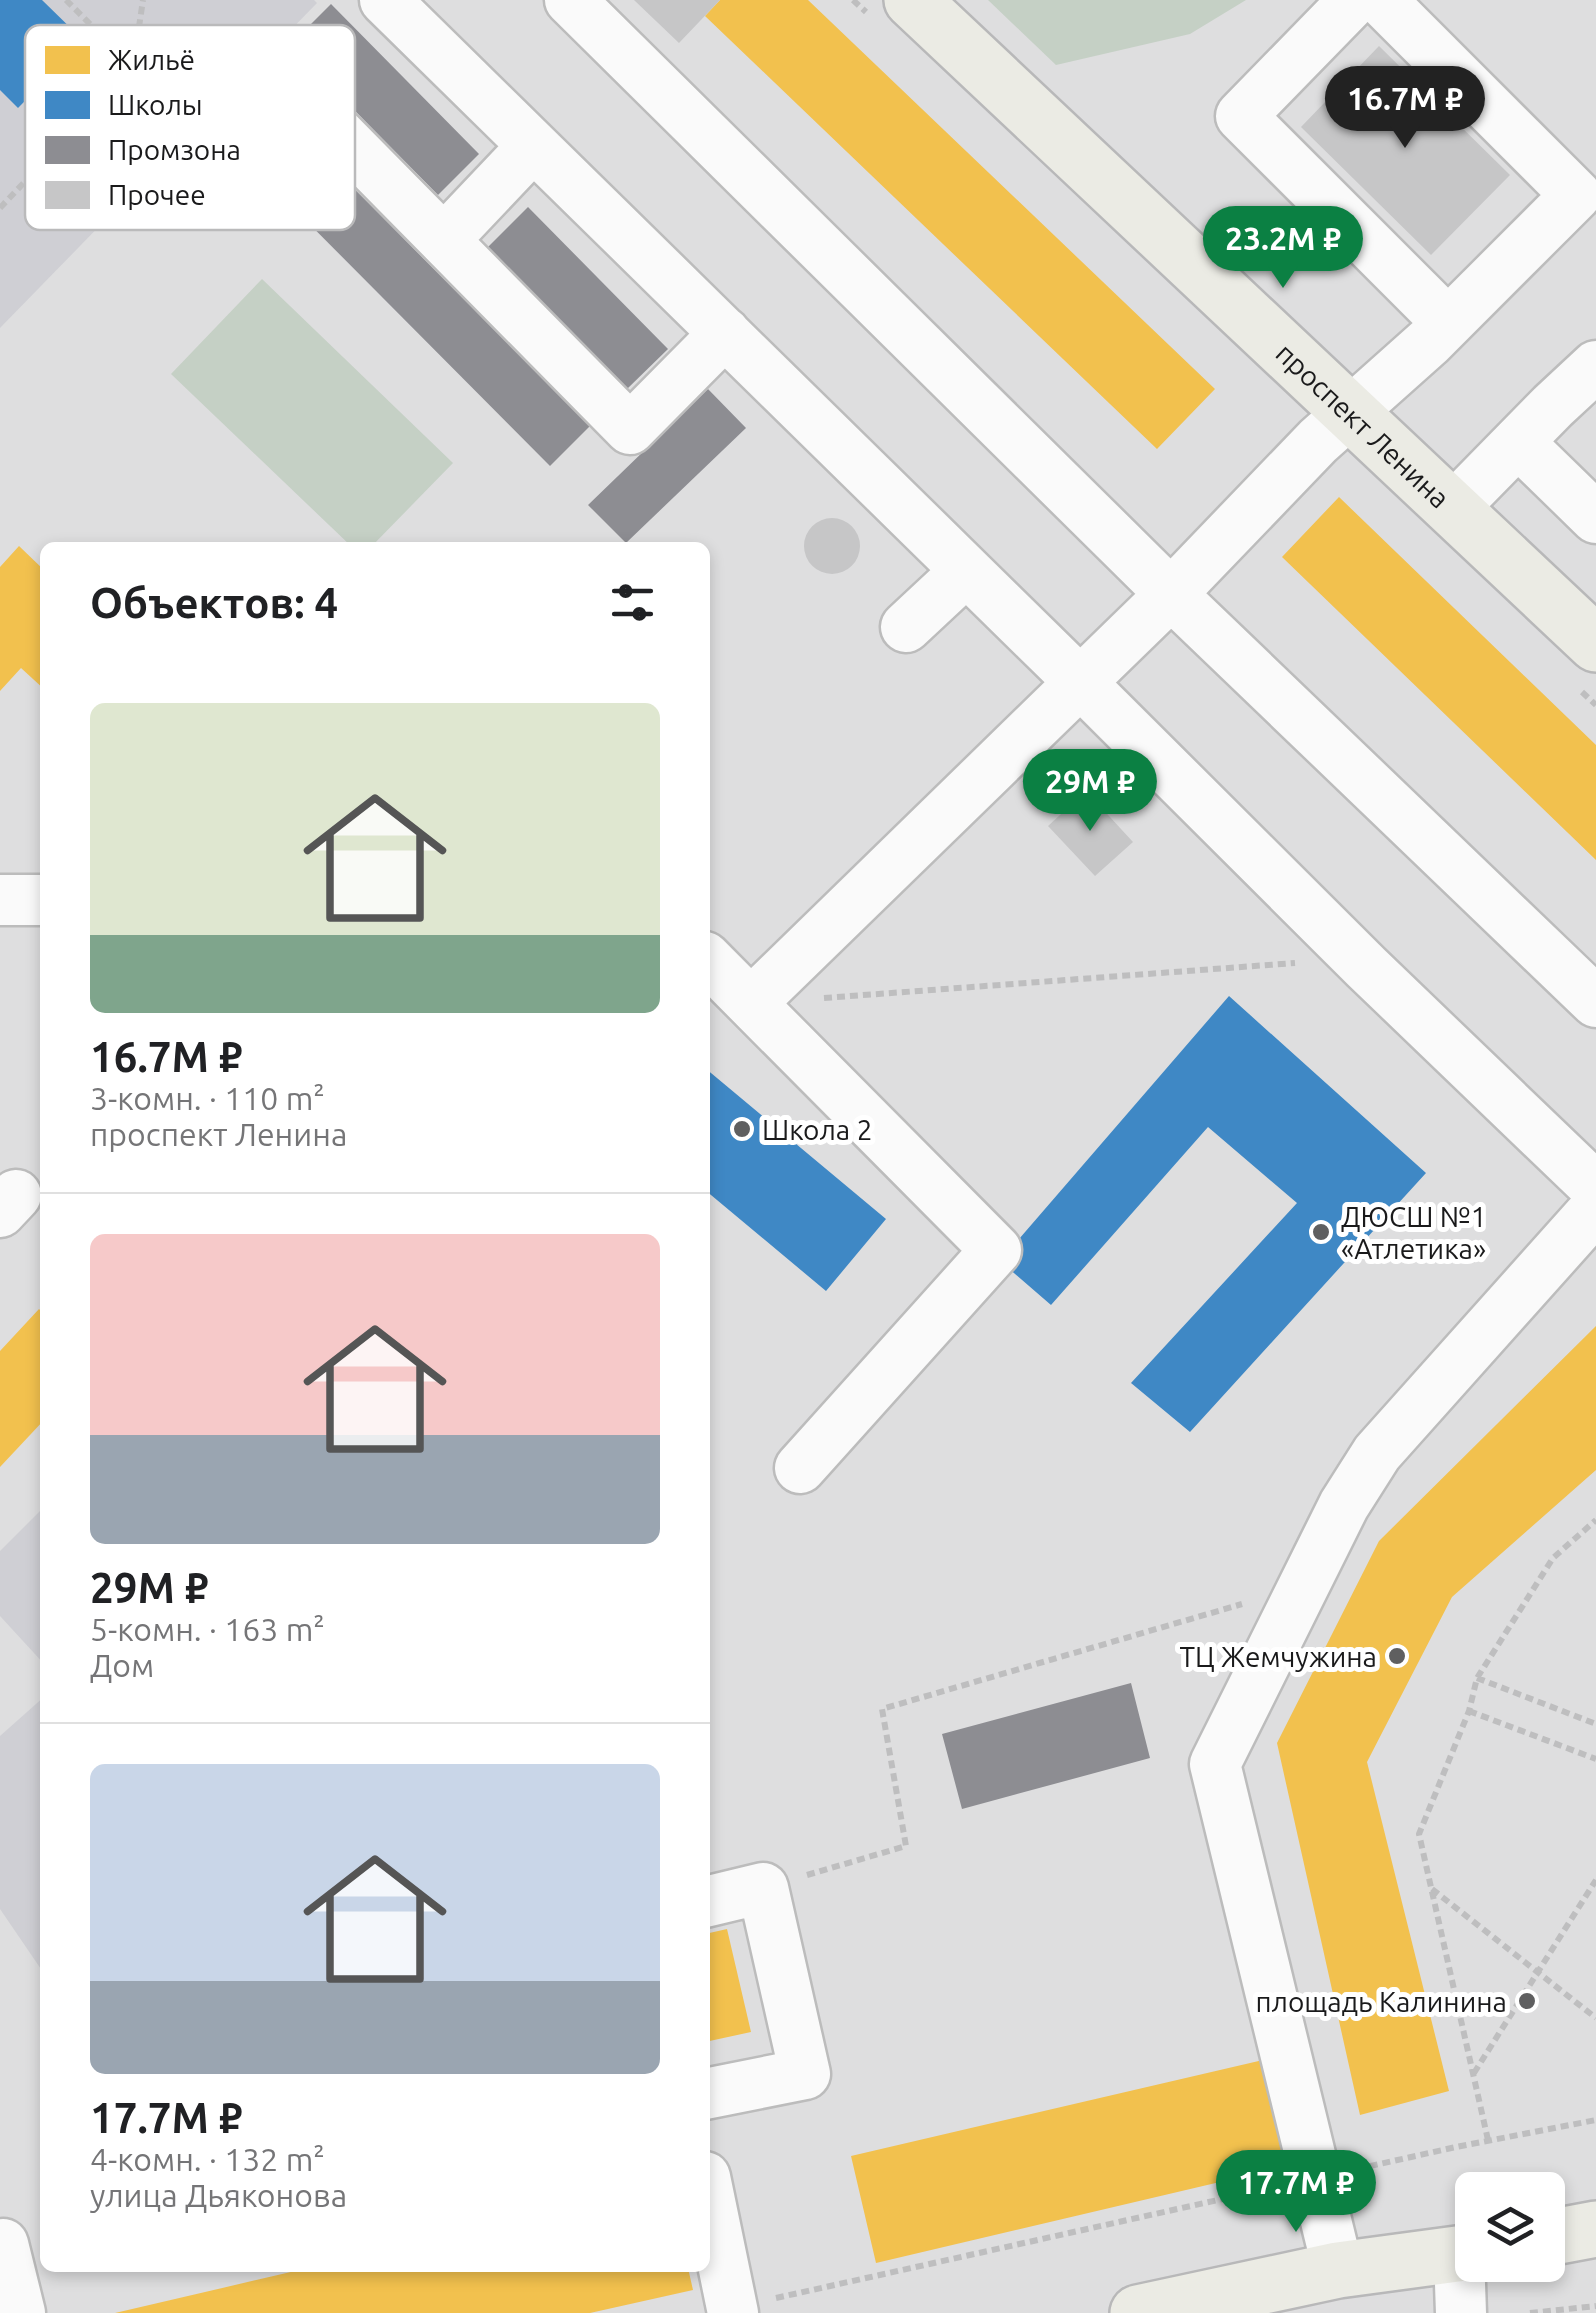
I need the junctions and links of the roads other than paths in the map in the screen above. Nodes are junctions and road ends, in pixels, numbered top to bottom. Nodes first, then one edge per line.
1 (385, 0) edge
2 (570, 0) edge
3 (912, 0) edge
4 (1354, 0) edge
5 (1381, 0) edge
6 (534, 146) junction
7 (355, 150) edge
8 (444, 240) junction
9 (1448, 323) junction
10 (725, 333) junction
11 (1596, 366) edge
12 (1349, 412) junction
13 (1518, 442) junction
14 (1452, 509) junction
15 (1596, 518) edge
16 (966, 571) junction
17 (1171, 594) junction
18 (906, 626) dead end
19 (1596, 644) edge
20 (1080, 682) junction
21 (0, 900) edge
22 (40, 900) edge
23 (710, 962) edge
24 (1596, 1002) edge
25 (751, 1003) junction
26 (1596, 1188) edge
27 (1596, 1208) edge
28 (800, 1468) dead end
29 (710, 1898) edge
30 (710, 2093) edge
31 (710, 2200) edge
32 (1596, 2228) edge
33 (1565, 2234) edge
34 (16, 2241) edge
35 (1455, 2254) edge
36 (1338, 2270) junction
37 (1464, 2282) edge
38 (733, 2310) edge
39 (20, 2313) edge
40 (1138, 2313) edge
41 (1461, 2313) edge

1 - 6 lane
2 - 17 lane
3 - 12 main road, проспект Ленина
4 - 9 lane
5 - 9 lane
6 - 8 lane
6 - 10 lane
7 - 8 lane
8 - 10 lane
9 - 12 lane
10 - 16 lane
11 - 13 lane
12 - 14 main road, проспект Ленина
12 - 17 lane
13 - 14 lane
13 - 15 lane
14 - 19 main road, проспект Ленина
16 - 18 lane
16 - 20 lane
17 - 20 lane
17 - 24 lane
20 - 25 lane
20 - 26 lane
21 - 22 lane
23 - 25 lane
25 - 28 lane
27 - 36 lane
29 - 30 lane
31 - 38 lane
32 - 33 main road
34 - 39 lane
35 - 36 main road
36 - 40 main road
37 - 41 lane

